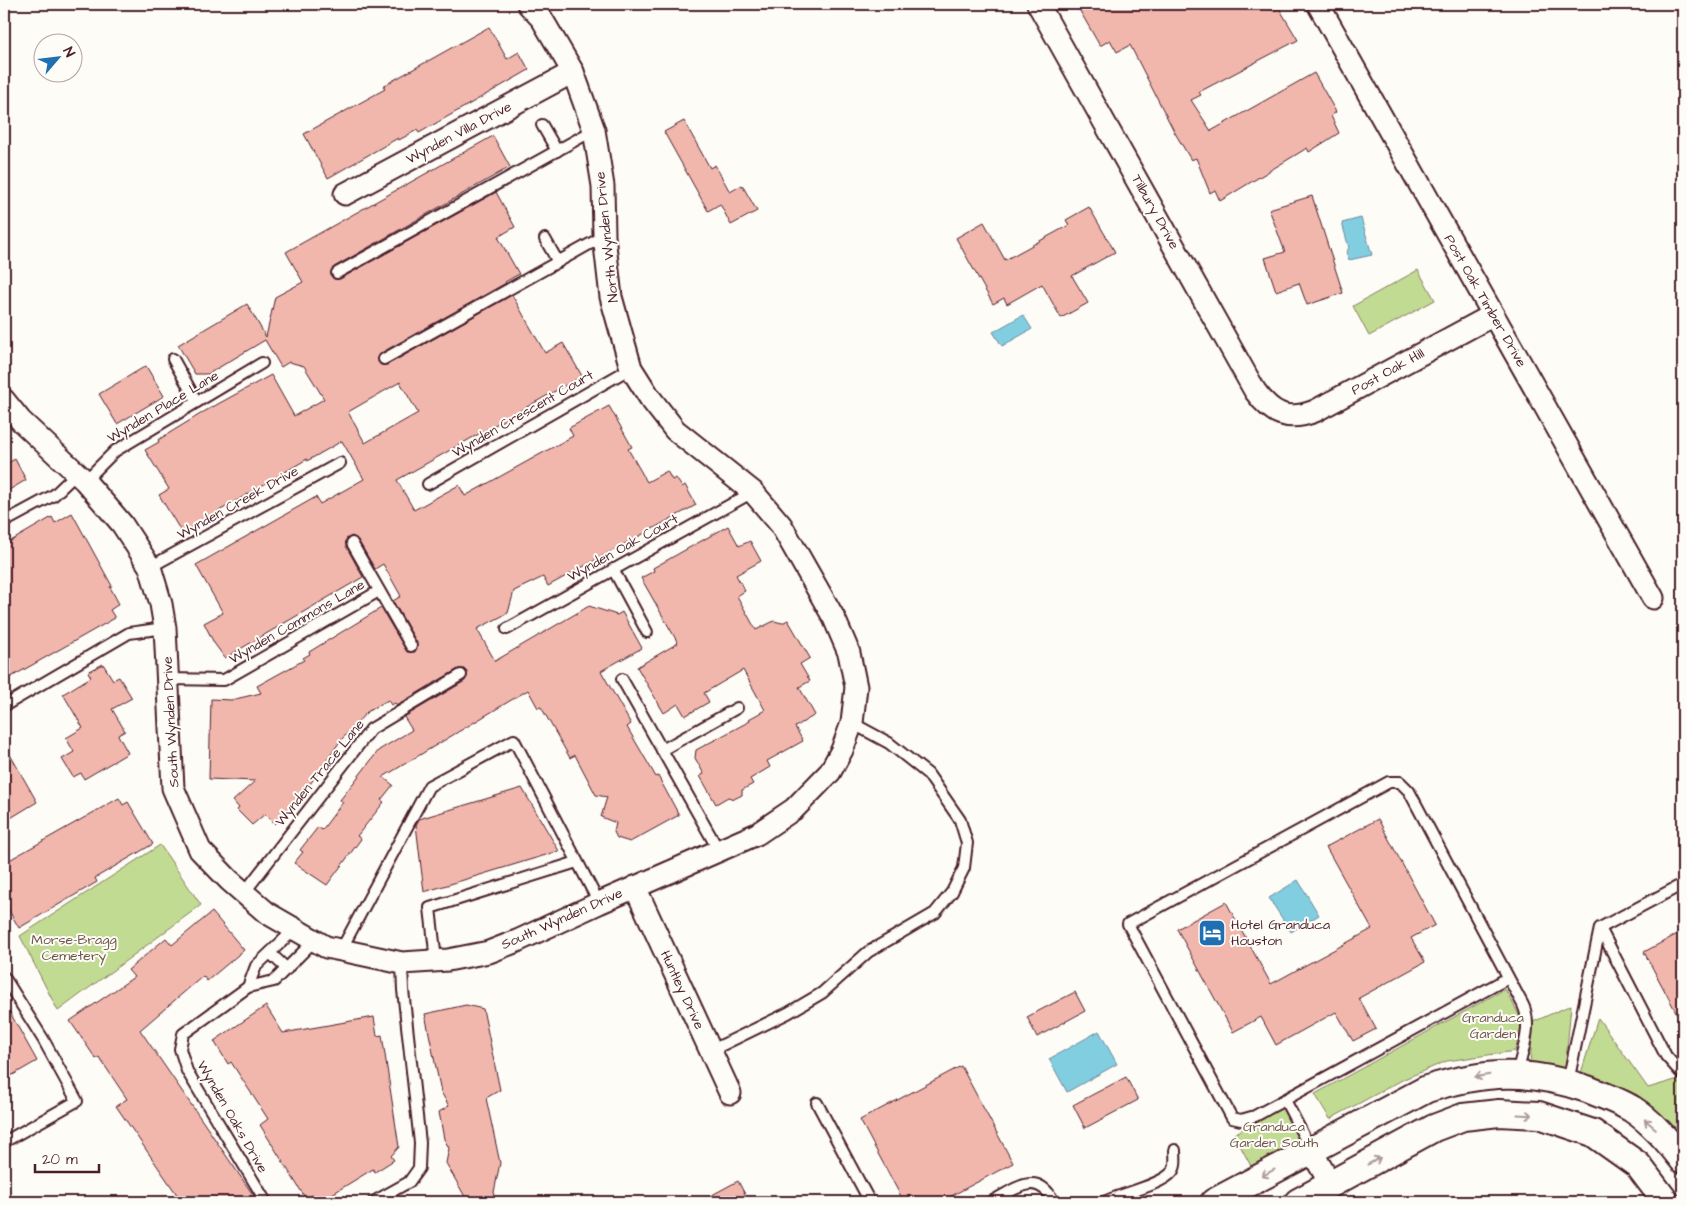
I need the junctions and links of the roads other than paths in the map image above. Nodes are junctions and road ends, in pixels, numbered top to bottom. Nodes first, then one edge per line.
1 (528, 4) edge
2 (1038, 4) edge
3 (1318, 4) edge
4 (573, 72) junction
5 (542, 124) dead end
6 (594, 130) junction
7 (557, 150) junction
8 (345, 194) dead end
9 (604, 236) junction
10 (545, 239) dead end
11 (558, 262) junction
12 (337, 273) dead end
13 (1493, 314) junction
14 (173, 359) dead end
15 (384, 360) dead end
16 (262, 363) dead end
17 (631, 368) junction
18 (4, 400) edge
19 (197, 402) junction
20 (1280, 413) joint
21 (340, 463) dead end
22 (81, 477) junction
23 (428, 484) dead end
24 (753, 492) junction
25 (4, 522) edge
26 (352, 543) dead end
27 (150, 567) junction
28 (614, 569) junction
29 (379, 591) junction
30 (1653, 598) dead end
31 (165, 628) junction
32 (507, 629) dead end
33 (647, 632) dead end
34 (411, 646) dead end
35 (460, 675) dead end
36 (169, 679) junction
37 (622, 679) dead end
38 (4, 706) edge
39 (736, 708) dead end
40 (852, 722) junction
41 (662, 750) junction
42 (719, 851) junction
43 (577, 862) junction
44 (1683, 884) edge
45 (635, 887) junction
46 (244, 893) junction
47 (599, 903) junction
48 (1600, 928) junction
49 (295, 930) junction
50 (315, 940) junction
51 (341, 950) junction
52 (270, 953) junction
53 (436, 960) junction
54 (402, 963) junction
55 (286, 969) junction
56 (4, 977) edge
57 (1508, 978) junction
58 (248, 986) junction
59 (710, 1051) junction
60 (1517, 1074) junction
61 (1683, 1075) edge
62 (1568, 1083) junction
63 (730, 1093) dead end
64 (1285, 1100) junction
65 (817, 1103) dead end
66 (4, 1142) edge
67 (1175, 1150) dead end
68 (1311, 1150) junction
69 (1683, 1160) edge
70 (1331, 1185) junction
71 (266, 1202) edge
72 (373, 1202) edge
73 (870, 1202) edge
74 (991, 1202) edge
75 (1054, 1202) edge
76 (1104, 1202) edge
77 (1214, 1202) edge
78 (1298, 1202) edge
79 (1666, 1202) edge

1 - 4 street, North Wynden Drive
2 - 20 street, Tilbury Drive
3 - 13 street, Post Oak Timber Drive
4 - 6 street, North Wynden Drive
4 - 8 street, Wynden Villa Drive
5 - 7 lane
6 - 7 lane
6 - 9 street, North Wynden Drive
7 - 12 lane
9 - 11 lane
9 - 17 street, North Wynden Drive
10 - 11 lane
11 - 15 lane
13 - 20 street, Post Oak Hill
13 - 30 street, Post Oak Timber Drive
14 - 19 lane
16 - 19 lane, Wynden Place Lane
17 - 23 lane, Wynden Crescent Court
17 - 24 street, North Wynden Drive
18 - 22 street, South Wynden Drive
19 - 22 lane, Wynden Place Lane
21 - 27 lane, Wynden Creek Drive
22 - 25 lane, Wynden Place Lane
22 - 27 street, South Wynden Drive
24 - 28 lane, Wynden Oak Court
24 - 40 street, North Wynden Drive
26 - 29 lane, Wynden Commons Lane
27 - 31 street, South Wynden Drive
28 - 32 lane, Wynden Oak Court
28 - 33 lane
29 - 34 lane, Wynden Commons Lane
29 - 36 lane, Wynden Commons Lane
31 - 36 street, South Wynden Drive
31 - 38 lane
35 - 46 lane, Wynden Trace Lane
36 - 46 street, South Wynden Drive
37 - 41 lane
39 - 41 lane
40 - 42 street, North Wynden Drive
40 - 59 lane
41 - 42 lane
42 - 45 street, North Wynden Drive
43 - 47 lane
43 - 51 lane
43 - 53 lane
44 - 48 lane
45 - 47 street, South Wynden Drive
45 - 59 street, Huntley Drive
46 - 49 street, South Wynden Drive
47 - 53 street, South Wynden Drive
48 - 61 lane
48 - 62 lane
49 - 50 street, South Wynden Drive
49 - 52 lane, Wynden Oaks Drive
50 - 51 street, South Wynden Drive
50 - 55 lane, Wynden Oaks Drive
51 - 54 street, South Wynden Drive
52 - 55 lane
52 - 58 lane, Wynden Oaks Drive
53 - 54 street, South Wynden Drive
54 - 72 lane
55 - 58 lane, Wynden Oaks Drive
56 - 66 lane
57 - 60 lane
57 - 64 lane
57 - 64 lane
58 - 71 lane, Wynden Oaks Drive
59 - 63 street, Huntley Drive
60 - 62 street
60 -> 68 street
69 -> 62 street
64 - 68 lane
65 - 73 lane
67 - 76 lane
68 - 70 street
68 -> 77 street
70 - 78 street
70 -> 79 street
74 - 75 lane

